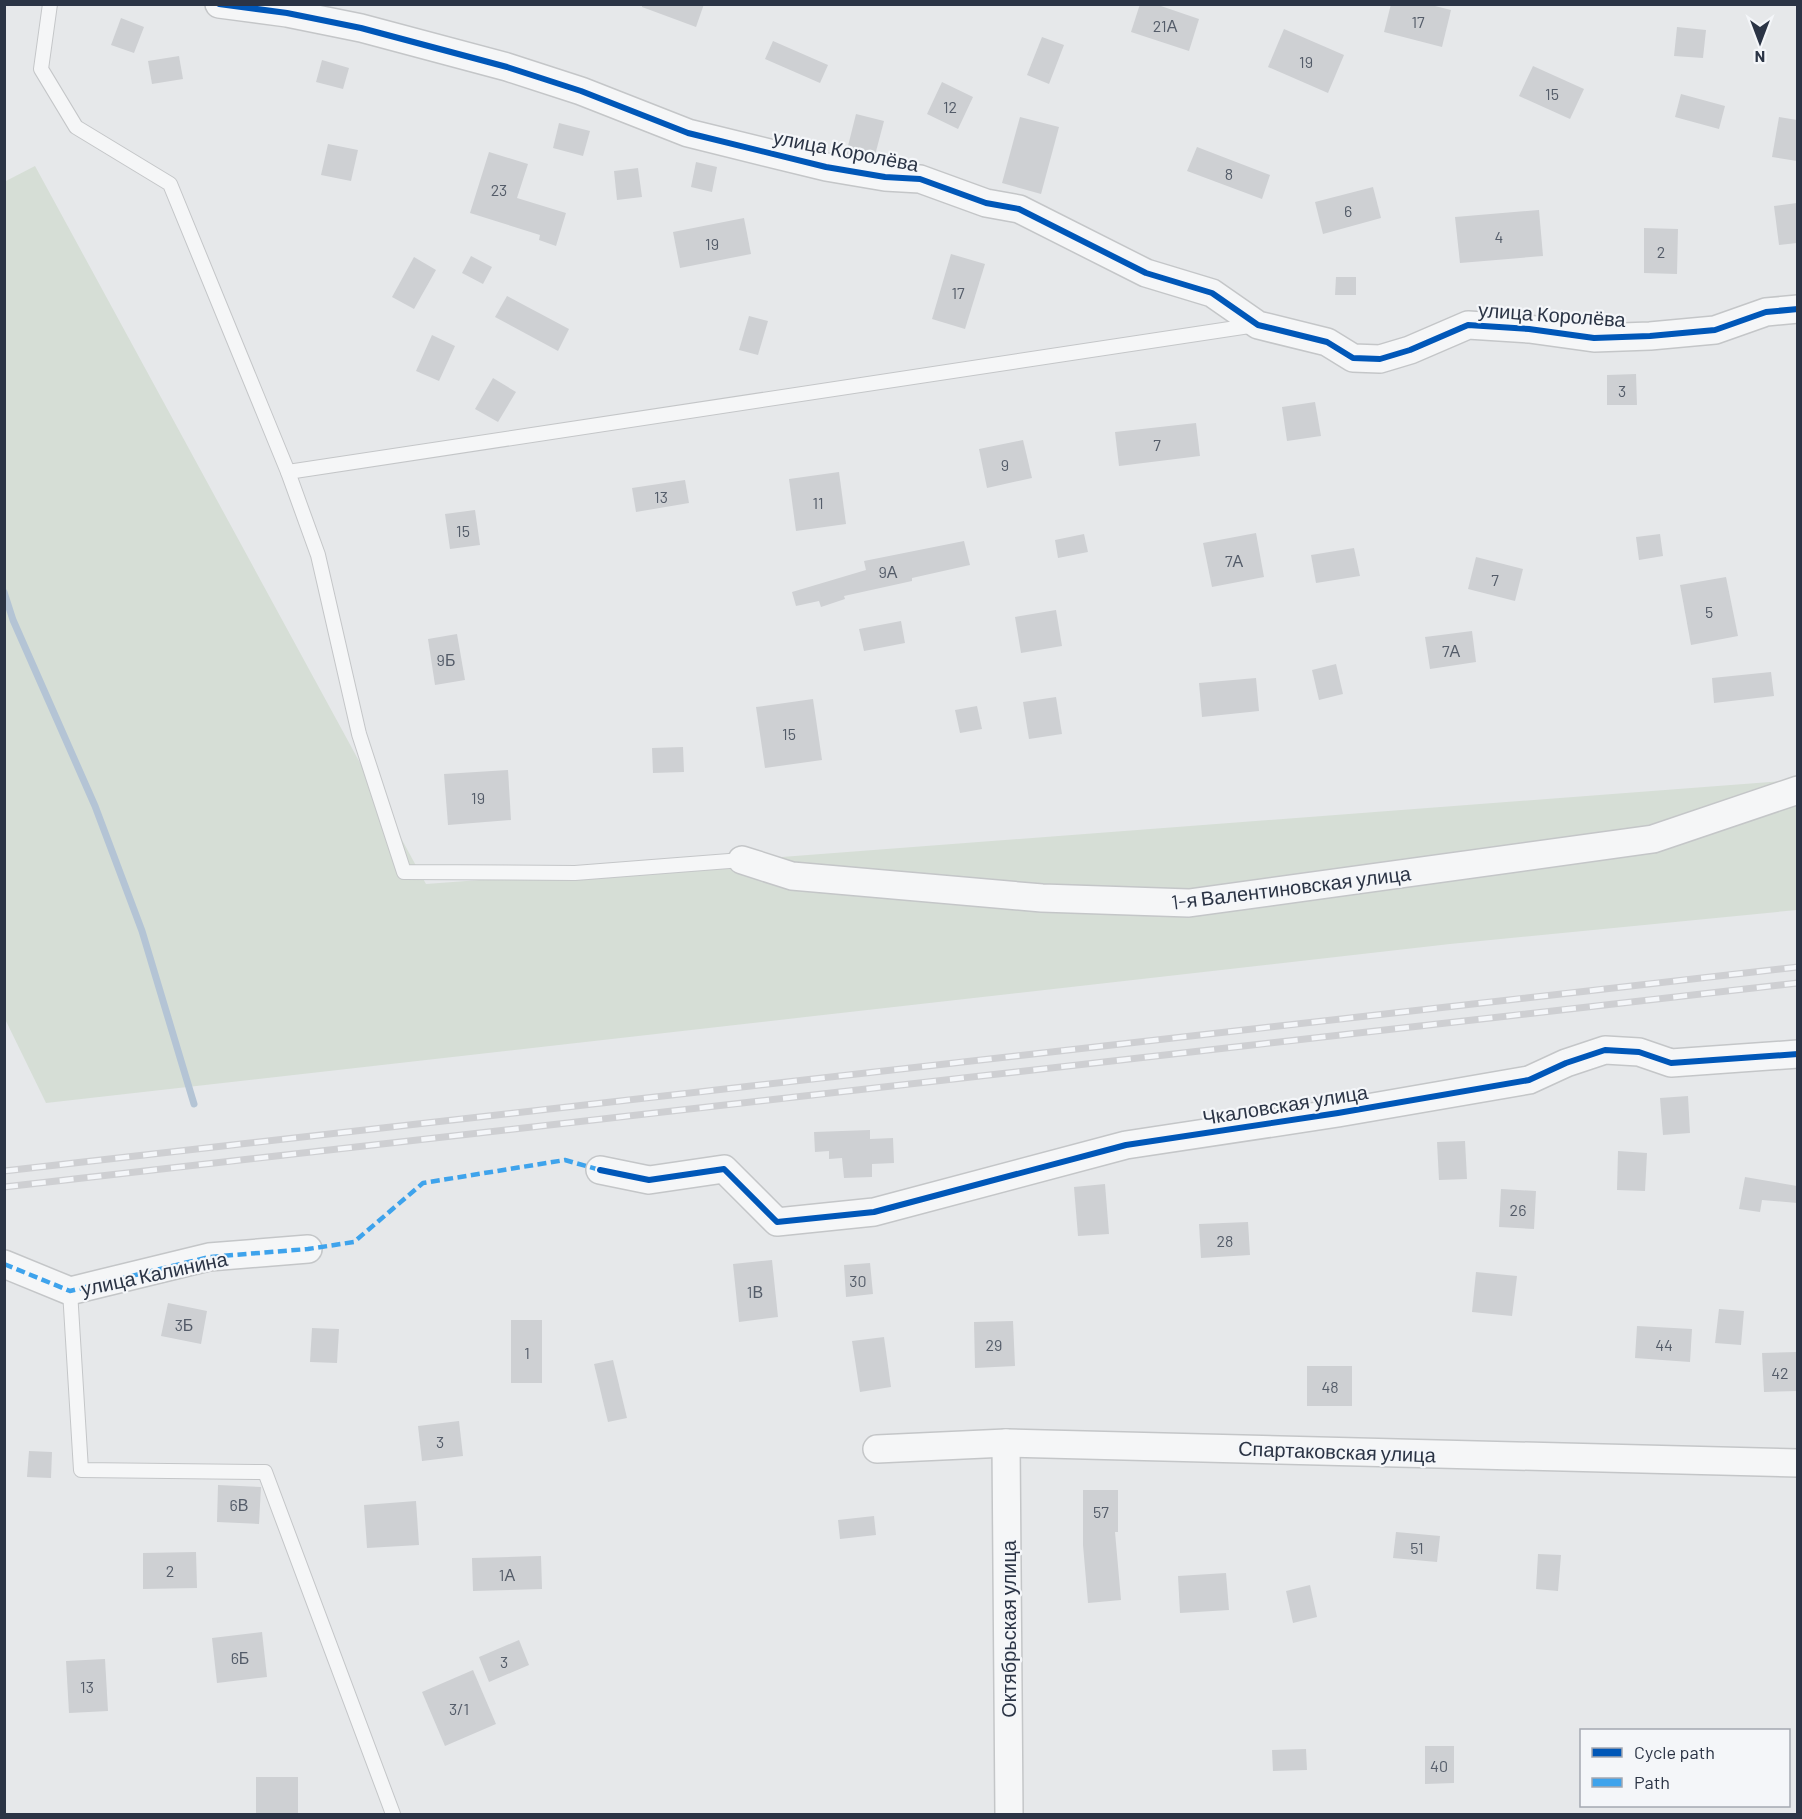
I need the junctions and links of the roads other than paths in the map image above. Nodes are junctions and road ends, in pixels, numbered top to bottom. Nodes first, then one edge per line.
1 (50, 4) edge
2 (219, 4) edge
3 (1797, 309) edge
4 (1258, 325) junction
5 (288, 472) junction
6 (1797, 790) edge
7 (742, 860) joint
8 (1797, 1054) edge
9 (600, 1170) dead end
10 (308, 1250) dead end
11 (4, 1264) edge
12 (70, 1292) junction
13 (1006, 1443) junction
14 (877, 1449) dead end
15 (1797, 1463) edge
16 (393, 1815) edge
17 (1009, 1815) edge

1 - 5 lane
2 - 4 street, улица Королёва
3 - 4 street, улица Королёва
4 - 5 lane
5 - 7 lane
6 - 7 street, 1-я Валентиновская улица
8 - 9 street, Чкаловская улица
10 - 12 street, улица Калинина
11 - 12 street, улица Калинина
12 - 16 lane
13 - 14 street, Спартаковская улица
13 - 15 street, Спартаковская улица
13 - 17 street, Октябрьская улица

